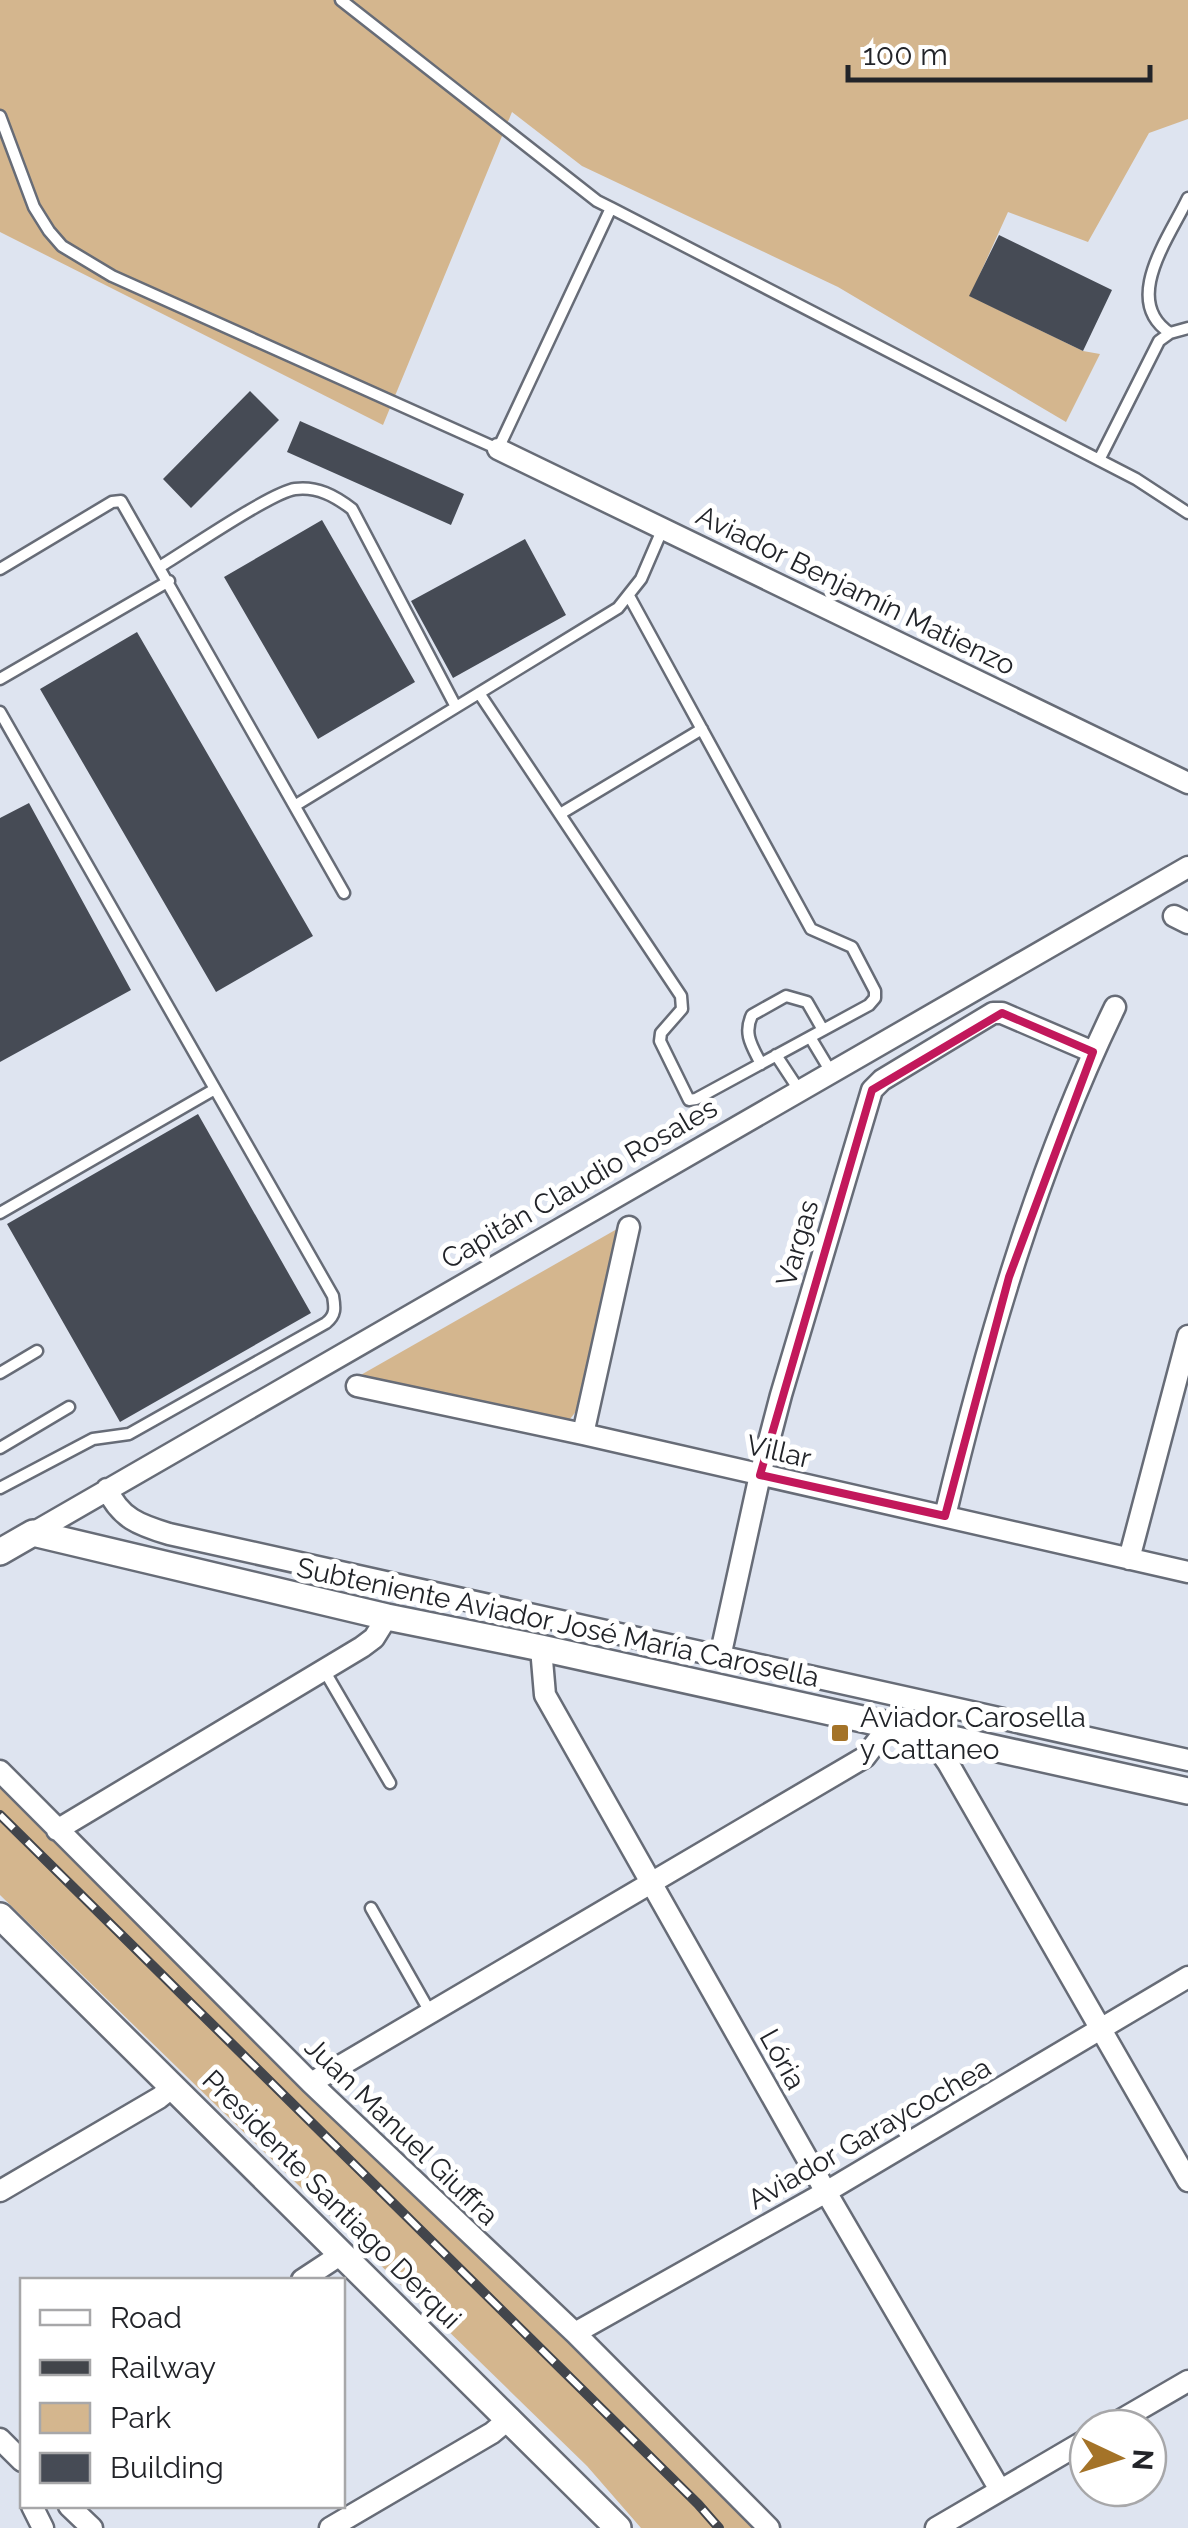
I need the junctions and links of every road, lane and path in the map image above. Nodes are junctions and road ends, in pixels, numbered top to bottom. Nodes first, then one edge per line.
1 (341, 0) edge
2 (0, 116) edge
3 (1188, 198) edge
4 (611, 208) junction
5 (1188, 328) edge
6 (1170, 333) junction
7 (498, 448) junction
8 (1099, 460) junction
9 (1188, 513) edge
10 (663, 527) junction
11 (161, 566) junction
12 (0, 569) edge
13 (169, 581) junction
14 (629, 596) junction
15 (0, 679) edge
16 (479, 693) junction
17 (456, 707) junction
18 (0, 712) edge
19 (702, 729) junction
20 (1188, 783) edge
21 (296, 805) junction
22 (560, 814) junction
23 (1188, 866) edge
24 (344, 894) dead end
25 (1115, 1006) dead end
26 (823, 1030) junction
27 (810, 1037) junction
28 (1093, 1052) junction
29 (776, 1056) junction
30 (761, 1064) junction
31 (830, 1072) junction
32 (215, 1089) junction
33 (799, 1090) junction
34 (0, 1213) edge
35 (628, 1227) dead end
36 (1188, 1336) edge
37 (37, 1351) dead end
38 (0, 1373) edge
39 (357, 1386) dead end
40 (69, 1407) dead end
41 (583, 1434) junction
42 (0, 1448) edge
43 (760, 1475) junction
44 (0, 1488) edge
45 (107, 1489) junction
46 (946, 1516) junction
47 (32, 1533) junction
48 (0, 1552) edge
49 (1128, 1559) junction
50 (1188, 1572) edge
51 (387, 1617) junction
52 (541, 1648) junction
53 (720, 1657) junction
54 (324, 1670) junction
55 (888, 1727) junction
56 (926, 1732) junction
57 (1188, 1760) edge
58 (0, 1770) edge
59 (390, 1783) dead end
60 (1188, 1791) edge
61 (57, 1830) junction
62 (652, 1883) junction
63 (371, 1908) dead end
64 (1, 1919) edge
65 (1188, 1976) edge
66 (430, 2012) junction
67 (1100, 2029) junction
68 (311, 2083) junction
69 (174, 2086) junction
70 (1188, 2180) edge
71 (0, 2191) edge
72 (826, 2192) junction
73 (343, 2253) junction
74 (305, 2278) edge
75 (575, 2333) junction
76 (1188, 2381) edge
77 (1141, 2408) edge
78 (510, 2418) junction
79 (1068, 2451) edge
80 (1000, 2490) junction
81 (70, 2508) edge
82 (92, 2528) edge
83 (330, 2528) edge
84 (618, 2528) edge
85 (769, 2528) edge
86 (936, 2528) edge

1 - 4 lane
2 - 7 lane
3 - 6 lane
4 - 7 lane
4 - 8 lane
5 - 6 lane
6 - 8 lane
7 - 10 street, Aviador Benjamín Matienzo
8 - 9 lane
10 - 14 lane
10 - 20 street, Aviador Benjamín Matienzo
11 - 12 lane
11 - 13 lane
11 - 17 lane
13 - 15 lane
13 - 21 lane
14 - 16 lane
14 - 19 lane
16 - 17 lane
16 - 22 lane
17 - 21 lane
18 - 32 lane
19 - 22 lane
19 - 26 lane
21 - 24 lane
22 - 30 lane
23 - 31 street, Capitán Claudio Rosales
25 - 28 street
26 - 27 lane
26 - 30 lane
27 - 29 lane
27 - 31 lane
28 - 43 street, Vargas
28 - 46 street
29 - 30 lane
29 - 33 lane
31 - 33 street, Capitán Claudio Rosales
32 - 34 lane
32 - 44 lane
33 - 45 street, Capitán Claudio Rosales
35 - 41 street
36 - 49 street
37 - 38 lane
39 - 41 street, Villar
40 - 42 lane
41 - 43 street, Villar
43 - 46 street, Villar
43 - 53 street, Vargas
45 - 47 street, Capitán Claudio Rosales
45 - 53 street
46 - 49 street, Villar
47 - 48 street, Capitán Claudio Rosales
47 - 51 street, Subteniente Aviador José María Carosella
49 - 50 street, Villar
51 - 52 street, Subteniente Aviador José María Carosella
51 - 54 street
52 - 55 street, Subteniente Aviador José María Carosella
52 - 62 street, Lória
53 - 57 street
54 - 59 lane
54 - 61 street
55 - 56 street, Subteniente Aviador José María Carosella
55 - 62 street
56 - 60 street, Subteniente Aviador José María Carosella
56 - 67 street
58 - 61 street, Juan Manuel Giuffra
61 - 68 street, Juan Manuel Giuffra
62 - 66 street
62 - 72 street, Lória
63 - 66 lane
64 - 69 street, Presidente Santiago Derqui
65 - 67 street, Aviador Garaycochea
66 - 68 street
67 - 70 street
67 - 72 street, Aviador Garaycochea
68 - 75 street, Juan Manuel Giuffra
69 - 71 street
69 - 73 street, Presidente Santiago Derqui
72 - 75 street, Aviador Garaycochea
72 - 80 street, Lória
73 - 74 street
73 - 78 street, Presidente Santiago Derqui
75 - 85 street, Juan Manuel Giuffra
76 - 77 street
78 - 83 street
78 - 84 street, Presidente Santiago Derqui
79 - 80 street
80 - 86 street
81 - 82 street

